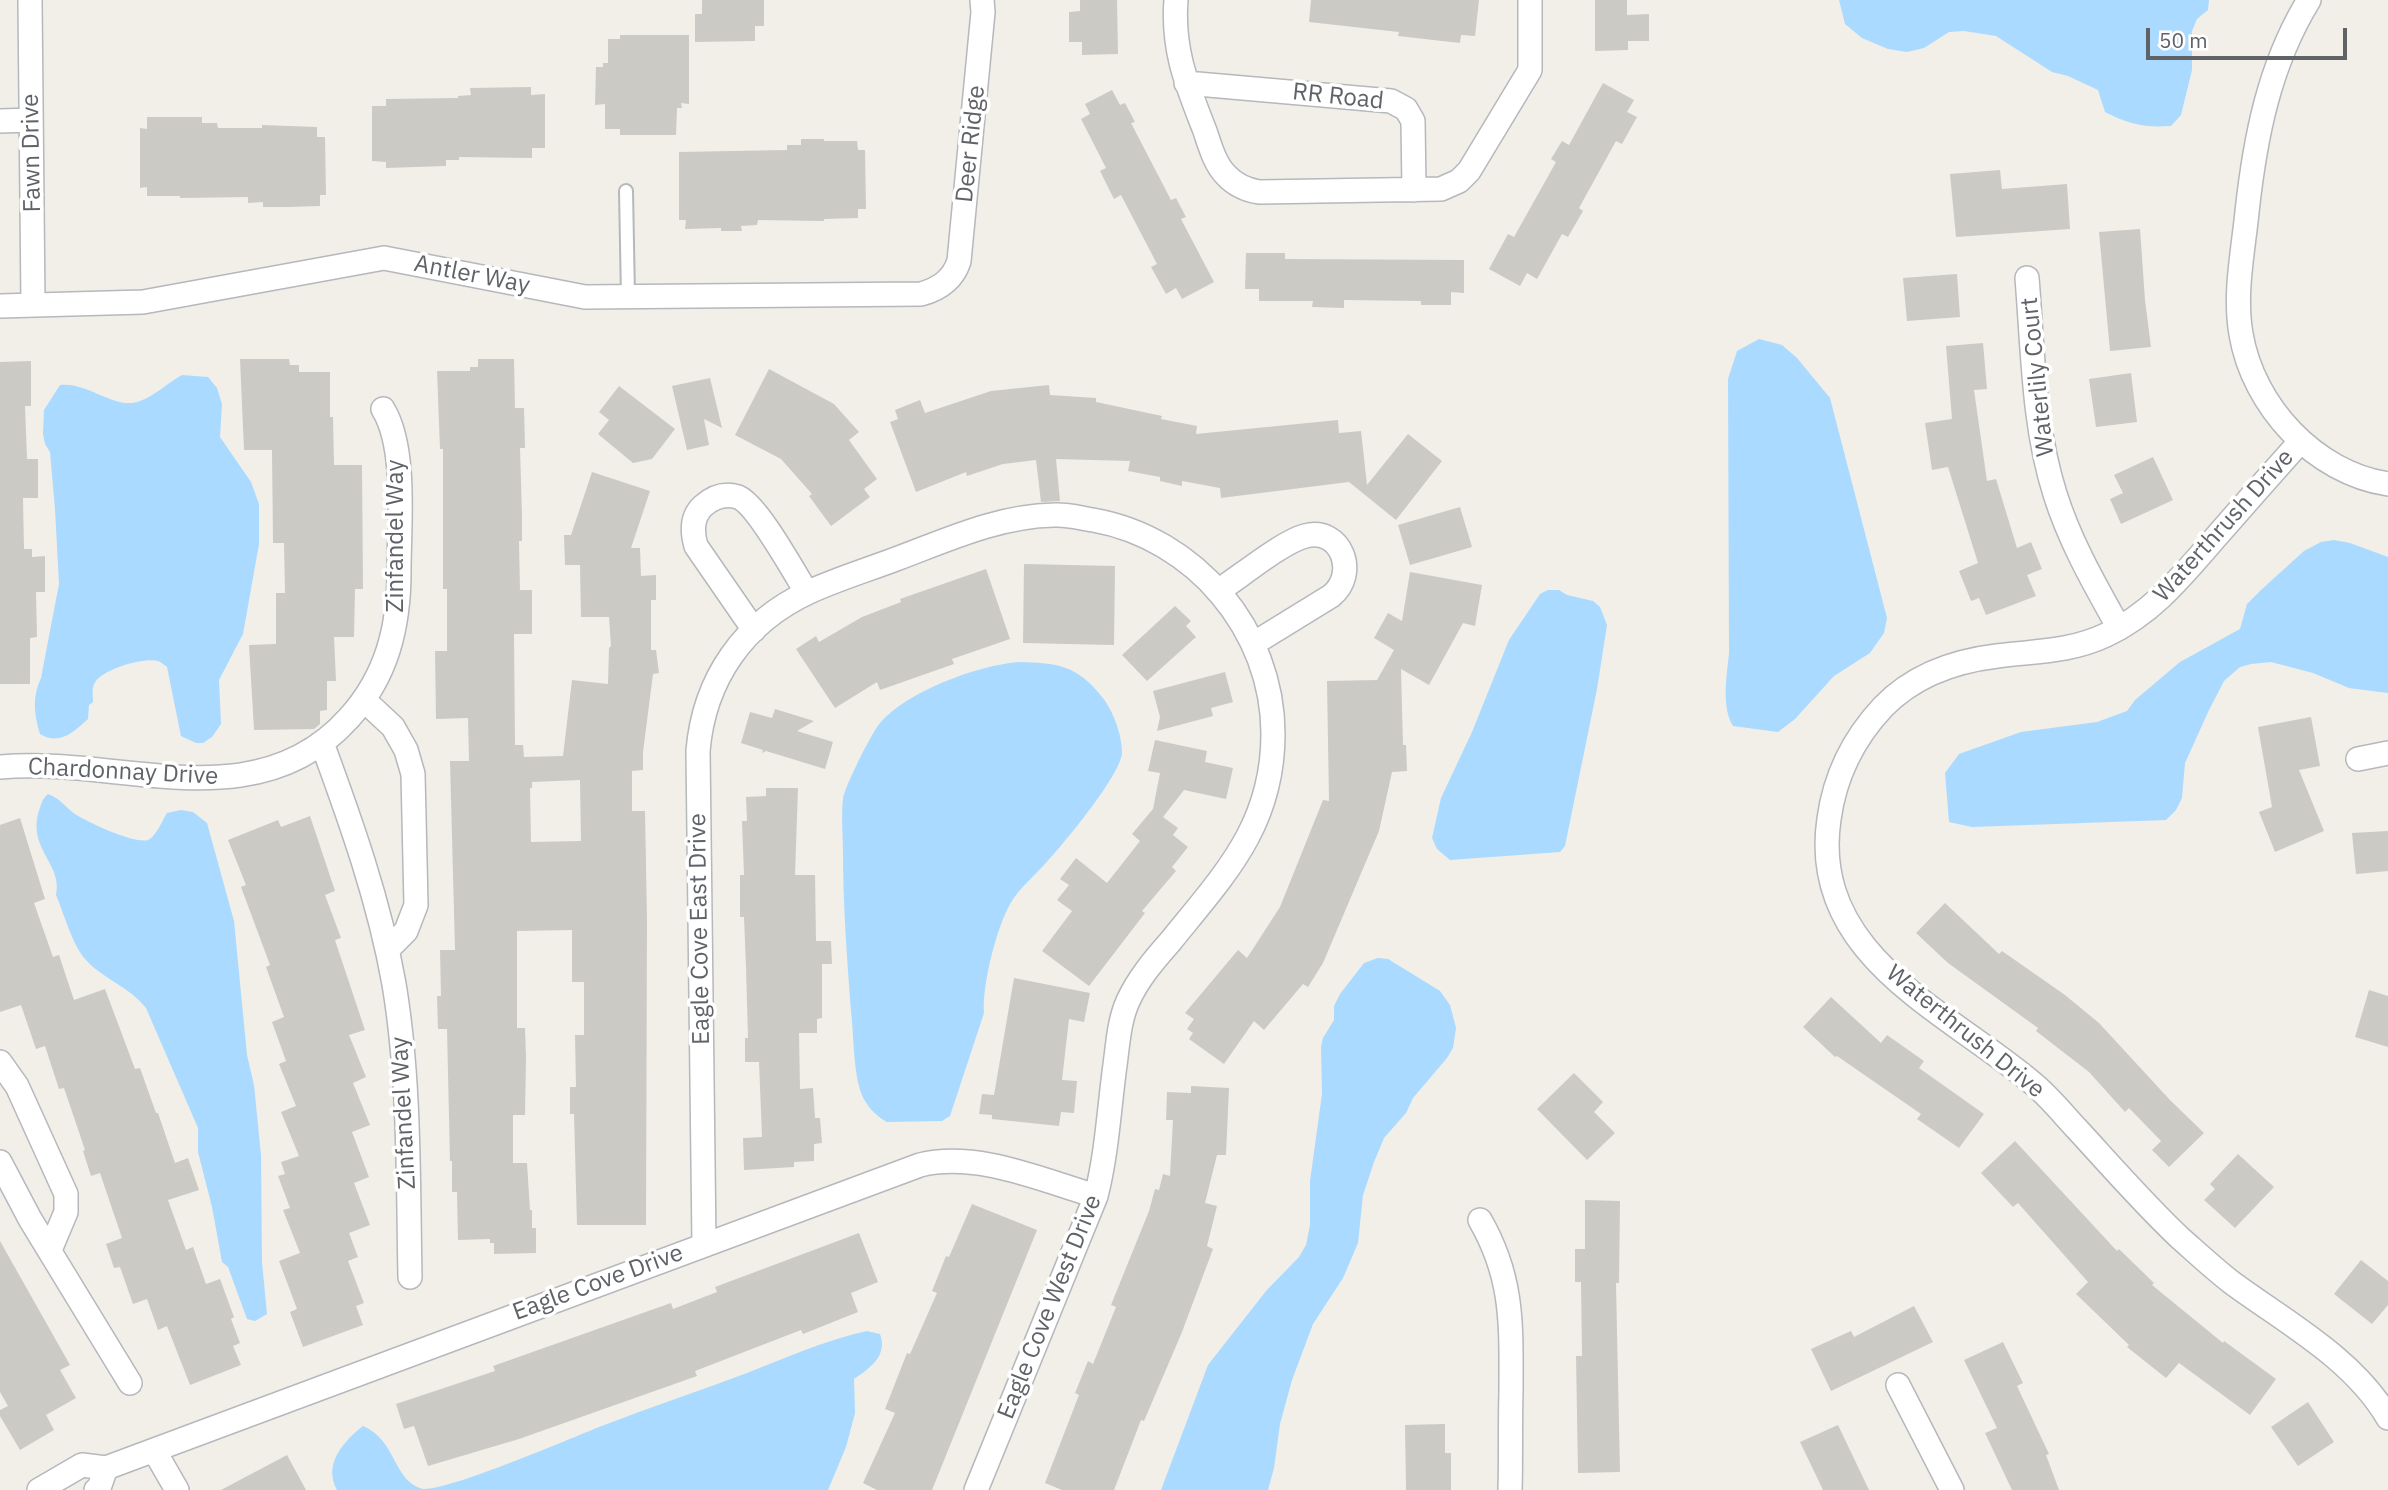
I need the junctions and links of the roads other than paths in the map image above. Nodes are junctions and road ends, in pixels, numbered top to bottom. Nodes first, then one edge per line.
1 (30, 0) edge
2 (982, 0) edge
3 (1177, 0) edge
4 (1530, 0) edge
5 (2309, 0) edge
6 (1186, 83) junction
7 (31, 120) junction
8 (0, 121) edge
9 (1414, 190) junction
10 (626, 191) dead end
11 (2027, 278) dead end
12 (945, 283) joint
13 (628, 297) junction
14 (33, 305) junction
15 (0, 306) edge
16 (383, 409) dead end
17 (2300, 442) junction
18 (2388, 484) edge
19 (1218, 591) junction
20 (807, 593) junction
21 (2119, 628) junction
22 (754, 630) junction
23 (1253, 644) junction
24 (364, 700) junction
25 (322, 743) junction
26 (2388, 754) edge
27 (2358, 759) dead end
28 (0, 766) edge
29 (387, 950) junction
30 (0, 1062) edge
31 (0, 1162) edge
32 (1096, 1196) junction
33 (1480, 1220) dead end
34 (704, 1244) junction
35 (50, 1250) junction
36 (410, 1277) dead end
37 (130, 1383) dead end
38 (1898, 1385) dead end
39 (2388, 1418) edge
40 (153, 1450) junction
41 (106, 1468) junction
42 (39, 1490) edge
43 (96, 1490) edge
44 (177, 1490) edge
45 (976, 1490) edge
46 (1510, 1490) edge
47 (1952, 1490) edge

1 - 7 street, Fawn Drive
2 - 12 street, Deer Ridge
3 - 6 street
4 - 9 street
5 - 17 street
6 - 9 street
6 - 9 street, RR Road
7 - 8 street
7 - 14 street, Fawn Drive
10 - 13 lane
11 - 21 street, Waterlily Court
12 - 13 street, Antler Way
13 - 14 street, Antler Way
14 - 15 street, Antler Way
16 - 24 street, Zinfandel Way
17 - 18 street
17 - 21 street, Waterthrush Drive
19 - 20 street, Eagle Cove West Drive
19 - 23 street, Eagle Cove West Drive
19 - 23 street
20 - 22 street, Eagle Cove East Drive
20 - 22 street
21 - 39 street, Waterthrush Drive
22 - 34 street, Eagle Cove East Drive
23 - 32 street, Eagle Cove West Drive
24 - 25 street, Zinfandel Way
24 - 29 street
25 - 28 street, Chardonnay Drive
25 - 29 street, Zinfandel Way
26 - 27 street
29 - 36 street, Zinfandel Way
30 - 35 street
31 - 35 street
32 - 34 street, Eagle Cove Drive
32 - 45 street, Eagle Cove West Drive
33 - 46 street
34 - 40 street, Eagle Cove Drive
35 - 37 street
38 - 47 street
40 - 41 street, Eagle Cove Drive
40 - 44 street
41 - 42 street, Eagle Cove Drive
41 - 43 street

